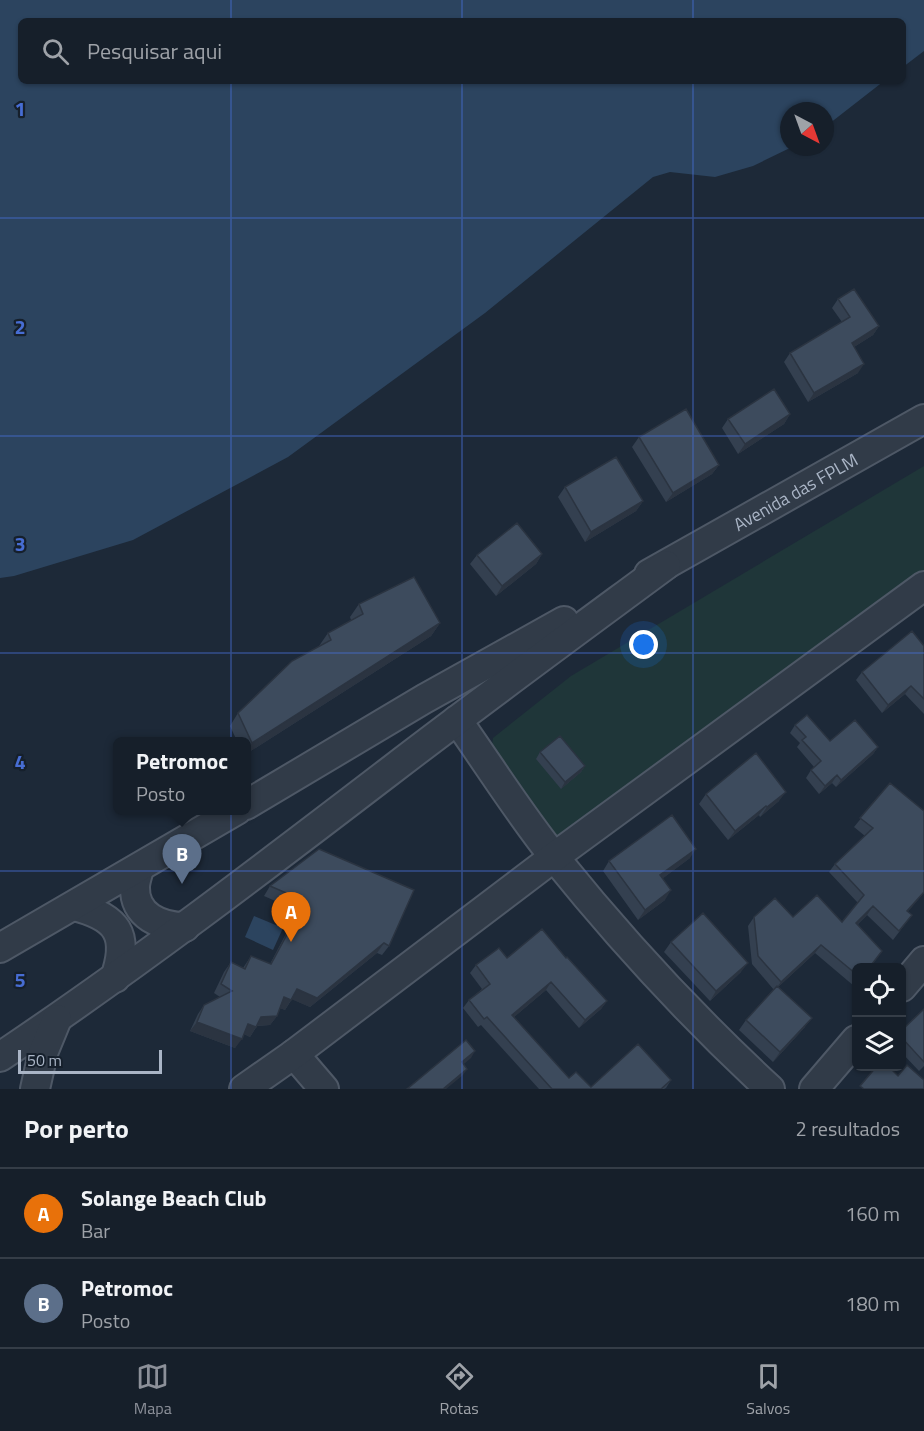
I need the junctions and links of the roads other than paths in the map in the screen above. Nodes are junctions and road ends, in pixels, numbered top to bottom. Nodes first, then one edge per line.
1 (924, 419) edge
2 (666, 565) junction
3 (924, 586) edge
4 (457, 720) junction
5 (251, 802) edge
6 (229, 815) edge
7 (554, 857) junction
8 (139, 868) junction
9 (75, 906) junction
10 (185, 927) junction
11 (0, 948) edge
12 (924, 961) edge
13 (116, 978) junction
14 (906, 982) edge
15 (57, 1019) junction
16 (852, 1045) edge
17 (294, 1054) junction
18 (0, 1057) edge
19 (34, 1089) edge
20 (244, 1089) edge
21 (324, 1089) edge
22 (770, 1089) edge
23 (814, 1089) edge

1 - 2 street, Avenida das FPLM
2 - 4 street
2 - 5 street
3 - 7 street
4 - 7 street
4 - 10 street
6 - 8 street
7 - 17 street
7 - 22 street
8 - 9 street
8 - 10 street
9 - 11 street
9 - 13 street
10 - 13 street
12 - 14 street
13 - 15 street
15 - 18 street
15 - 19 street
16 - 23 street
17 - 20 street
17 - 21 street

